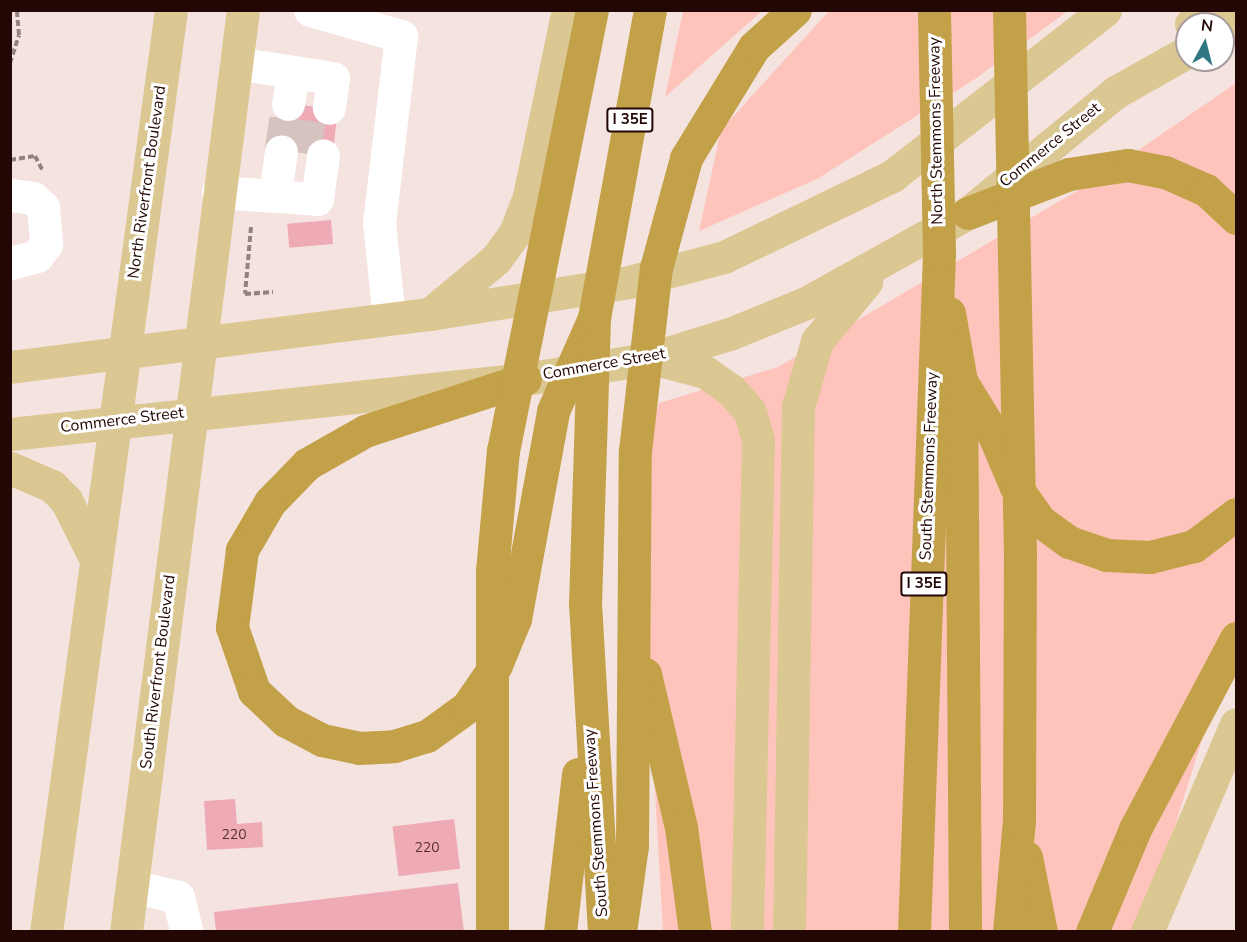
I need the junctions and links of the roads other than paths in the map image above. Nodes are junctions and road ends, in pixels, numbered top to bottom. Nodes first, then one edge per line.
1 (151, 10) edge
2 (243, 10) edge
3 (310, 10) edge
4 (568, 10) edge
5 (592, 10) edge
6 (650, 10) edge
7 (795, 10) edge
8 (934, 10) edge
9 (1009, 10) edge
10 (1105, 10) edge
11 (1129, 10) edge
12 (169, 25) edge
13 (1072, 38) junction
14 (1175, 38) edge
15 (1175, 59) edge
16 (236, 63) junction
17 (1116, 92) junction
18 (307, 93) dead end
19 (218, 192) junction
20 (10, 195) edge
21 (287, 197) junction
22 (968, 213) junction
23 (1236, 218) edge
24 (884, 263) junction
25 (10, 264) edge
26 (430, 314) junction
27 (594, 318) junction
28 (389, 319) junction
29 (197, 345) junction
30 (123, 353) junction
31 (652, 358) junction
32 (10, 367) edge
33 (525, 379) junction
34 (947, 379) junction
35 (189, 412) junction
36 (114, 421) junction
37 (10, 434) edge
38 (10, 468) edge
39 (1236, 514) edge
40 (95, 558) junction
41 (632, 616) junction
42 (1236, 638) edge
43 (587, 695) junction
44 (1236, 724) edge
45 (915, 791) junction
46 (1019, 821) junction
47 (132, 886) junction
48 (46, 932) edge
49 (126, 932) edge
50 (188, 932) edge
51 (492, 932) edge
52 (560, 932) edge
53 (604, 932) edge
54 (620, 932) edge
55 (695, 932) edge
56 (747, 932) edge
57 (789, 932) edge
58 (897, 932) edge
59 (914, 932) edge
60 (965, 932) edge
61 (1009, 932) edge
62 (1041, 932) edge
63 (1092, 932) edge
64 (1147, 932) edge

1 - 12 lane
2 - 16 main road
3 - 28 lane
4 - 26 main road
5 - 51 highway
6 - 27 highway, I 35E
7 - 41 highway
8 - 34 highway, North Stemmons Freeway
9 - 46 highway
10 - 13 main road
11 - 13 main road
12 - 30 main road, North Riverfront Boulevard
13 - 26 main road
14 - 17 main road
15 - 17 main road, Commerce Street
16 - 18 lane
16 - 19 main road
17 - 22 main road, Commerce Street
19 - 21 lane
19 - 29 main road
20 - 25 lane
21 - 21 lane
22 - 23 highway
22 - 24 main road, Commerce Street
24 - 31 main road, Commerce Street
24 - 57 main road
26 - 28 main road
27 - 33 highway
27 - 43 highway, South Stemmons Freeway / I 35E
28 - 29 main road
29 - 30 main road
29 - 35 main road, South Riverfront Boulevard
30 - 32 main road
30 - 36 main road, North Riverfront Boulevard
31 - 33 main road, Commerce Street
31 - 56 main road
33 - 35 main road, Commerce Street
34 - 39 highway
34 - 45 highway, South Stemmons Freeway / I 35E
34 - 60 highway
35 - 36 main road, Commerce Street
35 - 47 main road, South Riverfront Boulevard
36 - 37 main road, Commerce Street
36 - 40 main road
38 - 40 main road
40 - 48 main road
41 - 54 highway
41 - 55 highway
42 - 63 highway
43 - 52 highway
43 - 53 highway, South Stemmons Freeway / I 35E
44 - 64 main road
45 - 58 highway
45 - 59 highway, South Stemmons Freeway / I 35E
46 - 61 highway
46 - 62 highway
47 - 49 main road, South Riverfront Boulevard
47 - 50 lane

